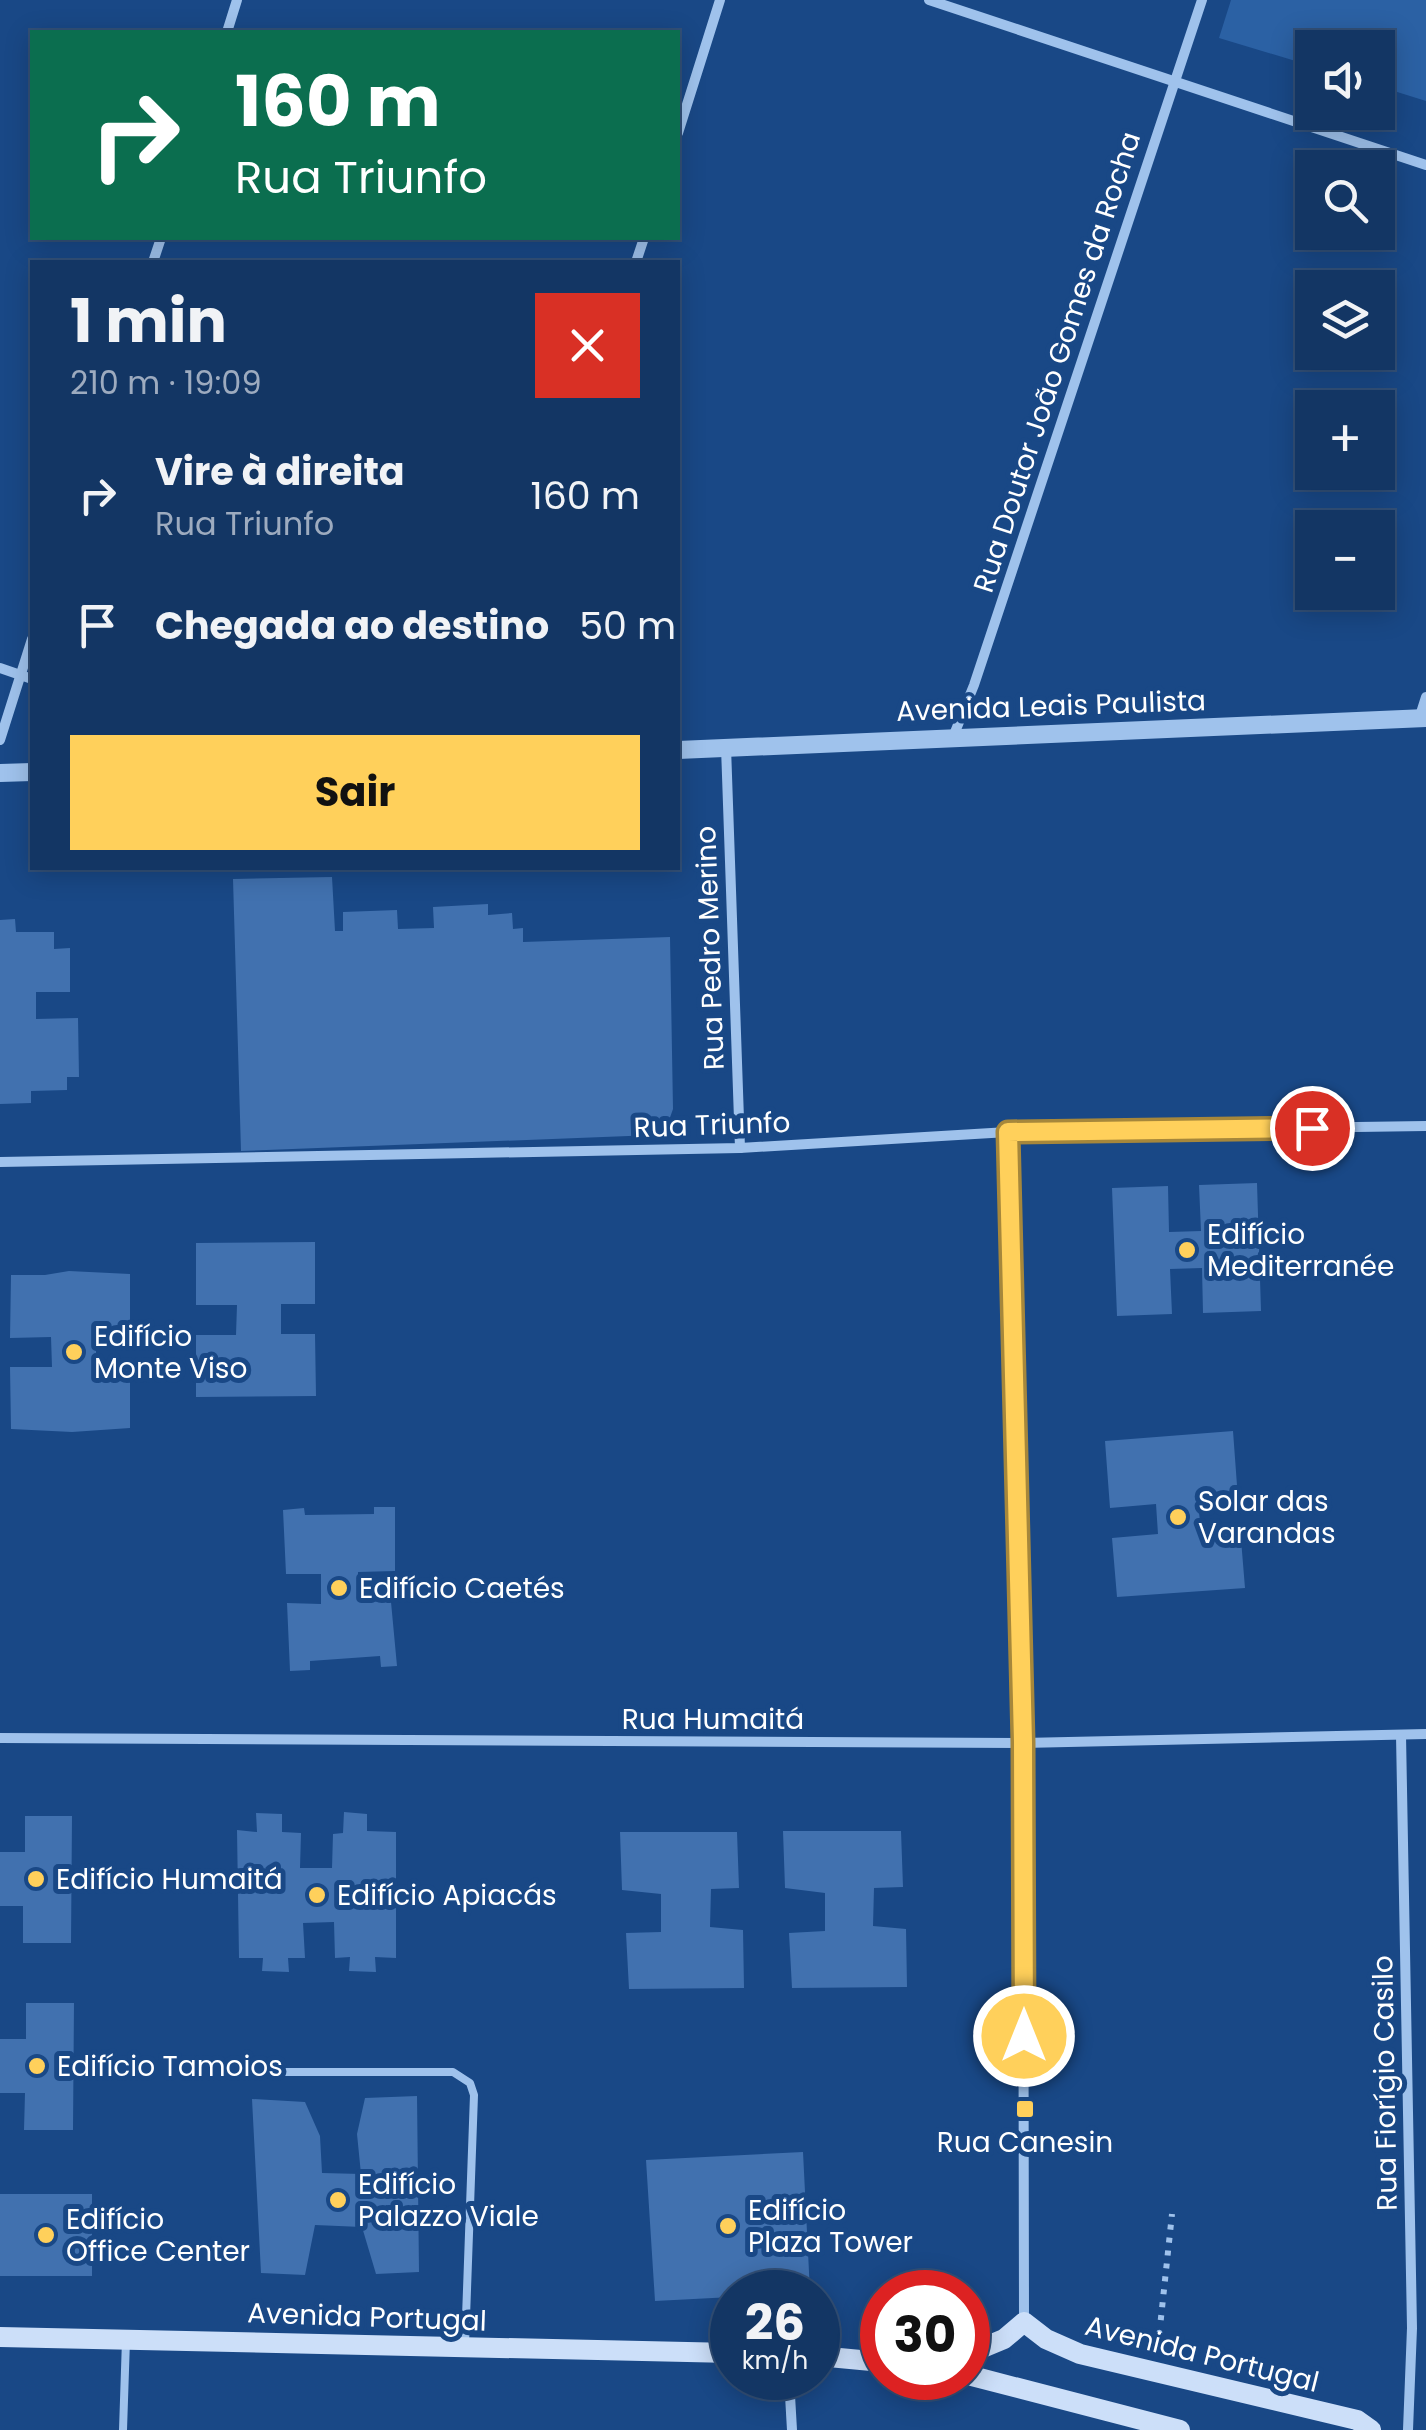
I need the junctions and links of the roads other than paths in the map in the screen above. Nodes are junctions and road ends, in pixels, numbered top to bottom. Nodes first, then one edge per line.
1 (237, 0) edge
2 (720, 0) edge
3 (929, 0) edge
4 (1202, 0) edge
5 (228, 30) edge
6 (1175, 80) junction
7 (680, 126) edge
8 (1426, 165) edge
9 (0, 668) edge
10 (27, 677) edge
11 (1426, 698) edge
12 (1423, 719) edge
13 (953, 737) junction
14 (0, 740) edge
15 (726, 747) junction
16 (680, 750) edge
17 (0, 772) edge
18 (30, 772) edge
19 (1426, 1126) edge
20 (1008, 1132) junction
21 (740, 1148) junction
22 (0, 1162) edge
23 (1402, 1734) junction
24 (1426, 1734) edge
25 (0, 1738) edge
26 (1023, 1742) junction
27 (276, 2072) dead end
28 (1024, 2322) junction
29 (0, 2337) edge
30 (126, 2339) junction
31 (990, 2345) edge
32 (464, 2348) junction
33 (710, 2353) edge
34 (990, 2381) edge
35 (791, 2400) edge
36 (123, 2430) edge
37 (792, 2430) edge
38 (1180, 2430) edge
39 (1371, 2430) edge
40 (1408, 2430) edge

1 - 5 street
2 - 7 street
3 - 6 street
4 - 6 street, Rua Doutor João Gomes da Rocha
6 - 8 street
6 - 13 street, Rua Doutor João Gomes da Rocha
9 - 10 street
10 - 14 street
11 - 12 street
12 - 13 street, Avenida Leais Paulista
13 - 15 street, Avenida Leais Paulista
15 - 16 street, Avenida Leais Paulista
15 - 21 street, Rua Pedro Merino
17 - 18 street
19 - 20 street, Rua Triunfo
20 - 21 street, Rua Triunfo
20 - 26 street
21 - 22 street, Rua Triunfo
23 - 24 street, Rua Humaitá
23 - 26 street, Rua Humaitá
23 - 40 street, Rua Fiorígio Casilo
25 - 26 street, Rua Humaitá
26 - 28 street
27 - 32 lane
28 - 31 main road
28 - 39 main road, Avenida Portugal
29 - 30 main road, Avenida Portugal
30 - 32 main road, Avenida Portugal
30 - 36 lane
32 - 33 main road, Avenida Portugal
34 - 38 main road
35 - 37 street

